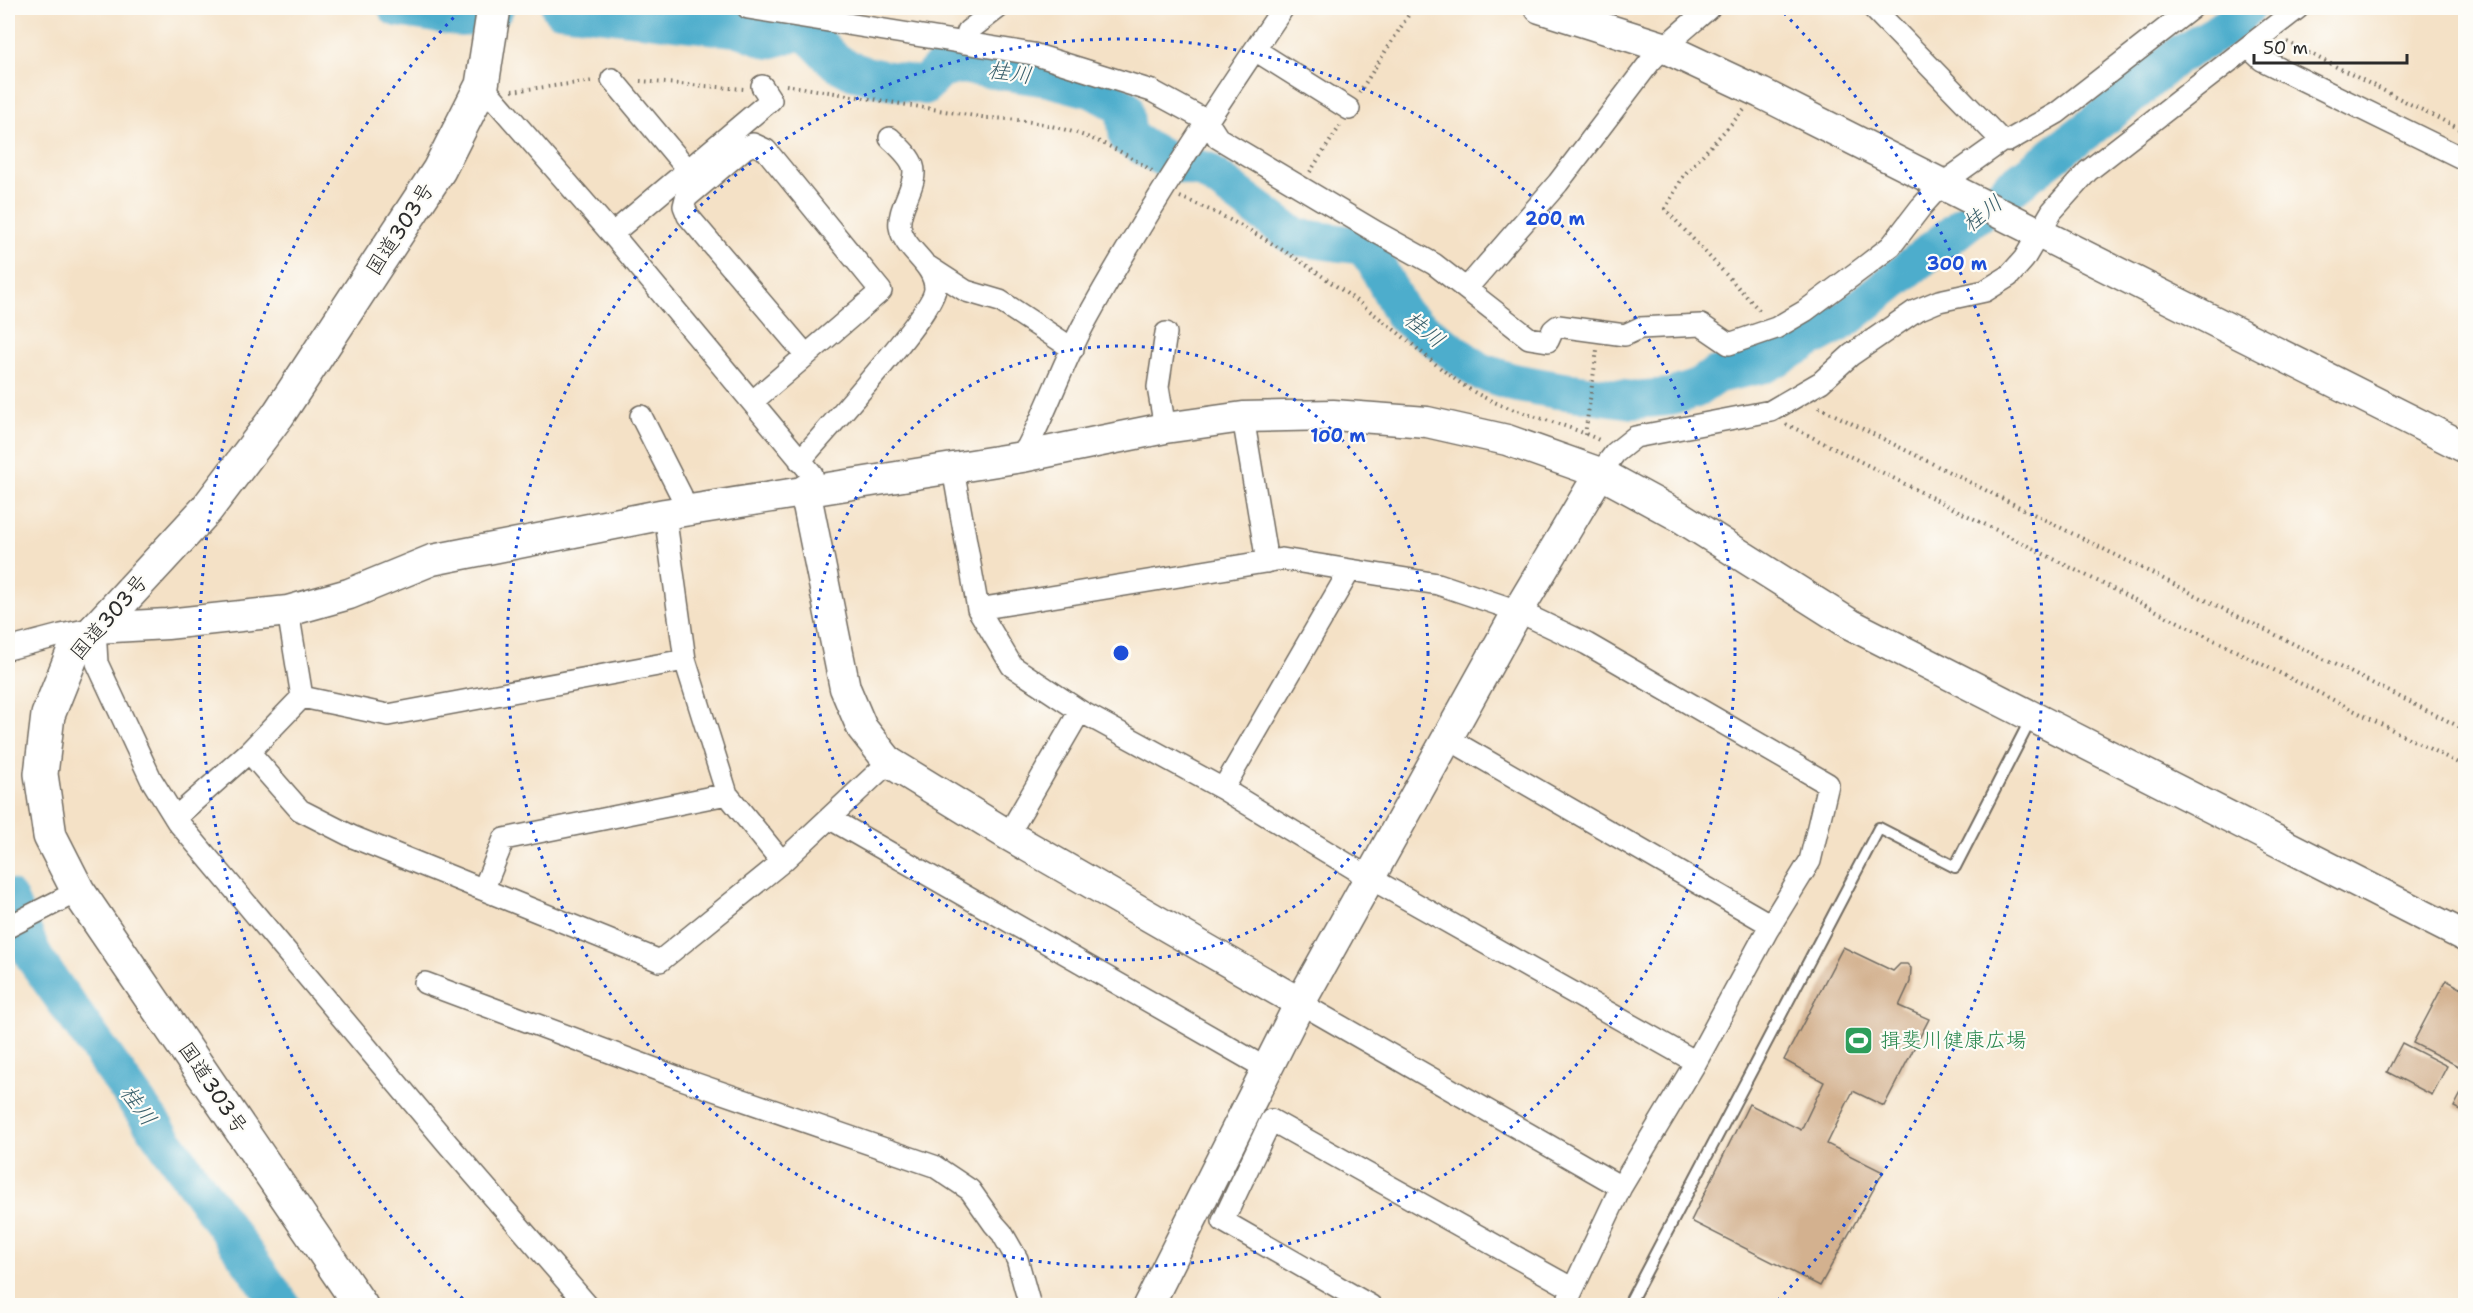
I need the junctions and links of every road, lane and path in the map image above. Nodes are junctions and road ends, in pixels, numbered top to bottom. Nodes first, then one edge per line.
1 (748, 8) edge
2 (998, 8) edge
3 (1283, 8) edge
4 (1540, 8) edge
5 (1709, 8) edge
6 (1873, 8) edge
7 (2192, 8) edge
8 (2298, 8) edge
9 (779, 10) edge
10 (493, 22) edge
11 (2269, 30) junction
12 (964, 42) junction
13 (1663, 47) junction
14 (2248, 47) junction
15 (1254, 50) junction
16 (612, 79) junction
17 (762, 86) junction
18 (486, 90) junction
19 (1761, 93) junction
20 (1349, 110) dead end
21 (1205, 124) junction
22 (2466, 132) edge
23 (891, 138) dead end
24 (2002, 141) junction
25 (2466, 160) edge
26 (688, 170) junction
27 (1165, 186) junction
28 (1949, 186) junction
29 (2028, 227) junction
30 (612, 234) junction
31 (925, 264) junction
32 (1466, 289) junction
33 (1776, 328) junction
34 (1166, 333) dead end
35 (1588, 347) dead end
36 (1073, 349) junction
37 (806, 355) junction
38 (1803, 393) junction
39 (752, 402) junction
40 (1771, 411) junction
41 (640, 416) dead end
42 (1243, 417) junction
43 (1165, 428) junction
44 (1585, 435) junction
45 (2466, 448) edge
46 (1023, 457) junction
47 (800, 460) junction
48 (1608, 463) junction
49 (953, 469) junction
50 (805, 490) junction
51 (675, 513) junction
52 (1267, 562) junction
53 (1350, 570) junction
54 (978, 609) junction
55 (288, 611) junction
56 (1518, 611) junction
57 (95, 628) junction
58 (8, 649) edge
59 (684, 660) junction
60 (302, 697) junction
61 (1080, 711) junction
62 (2033, 716) junction
63 (2466, 730) edge
64 (1447, 738) junction
65 (249, 752) junction
66 (889, 762) junction
67 (2466, 767) edge
68 (1223, 789) junction
69 (727, 795) junction
70 (175, 818) junction
71 (829, 818) junction
72 (1008, 835) junction
73 (782, 862) junction
74 (1370, 878) junction
75 (484, 888) junction
76 (78, 891) junction
77 (1771, 925) junction
78 (8, 927) edge
79 (2466, 937) edge
80 (425, 983) dead end
81 (1300, 1003) junction
82 (1696, 1062) junction
83 (1267, 1069) junction
84 (1621, 1187) junction
85 (1569, 1297) edge
86 (361, 1305) edge
87 (588, 1305) edge
88 (1030, 1305) edge
89 (1148, 1305) edge
90 (1371, 1305) edge
91 (1628, 1305) edge

1 - 9 street
2 - 12 street
3 - 15 street
4 - 13 street
5 - 13 street
6 - 24 street
7 - 24 street
8 - 11 street
9 - 12 street
10 - 18 highway, 国道303号
11 - 14 street
11 - 22 path
12 - 21 street
13 - 19 street
13 - 32 street
14 - 25 street
14 - 29 street
15 - 20 street
15 - 21 street
16 - 17 path
16 - 18 path
16 - 26 street
17 - 26 street
17 - 27 path
18 - 30 street
18 - 57 highway, 国道303号
19 - 28 street
19 - 33 path
21 - 27 street
21 - 32 street
23 - 31 street
24 - 28 street
26 - 30 street
27 - 36 street
27 - 44 path
28 - 29 street
28 - 33 street
29 - 38 street
29 - 45 street
30 - 39 street
31 - 36 street
31 - 47 street
32 - 33 street
34 - 43 street
35 - 44 path
36 - 46 street
37 - 37 street
37 - 39 street
38 - 40 street
38 - 63 path
39 - 47 street
40 - 48 street
40 - 67 path
41 - 51 street
42 - 43 street
42 - 48 street
42 - 52 street
43 - 46 street
44 - 48 path
46 - 49 street
47 - 50 street
48 - 56 street
48 - 62 street
49 - 50 street
49 - 54 street
50 - 51 street
50 - 66 street
51 - 55 street
51 - 59 street
52 - 53 street
52 - 54 street
53 - 56 street
53 - 68 street
54 - 61 street
55 - 57 street
55 - 60 street
56 - 64 street
56 - 77 street
57 - 58 street
57 - 70 street
57 - 76 highway, 国道303号
59 - 60 street
59 - 69 street
60 - 65 street
61 - 68 street
61 - 72 street
62 - 79 street
62 - 91 lane
64 - 74 street
64 - 77 street
65 - 70 street
65 - 75 street
66 - 71 street
66 - 72 street
68 - 74 street
69 - 73 street
69 - 75 street
70 - 87 street
71 - 73 street
71 - 83 street
72 - 81 street
73 - 75 street
74 - 81 street
74 - 82 street
76 - 78 street
76 - 86 highway, 国道303号
77 - 82 street
80 - 88 street
81 - 83 street
81 - 84 street
82 - 84 street
83 - 89 street
84 - 85 street
85 - 90 street

